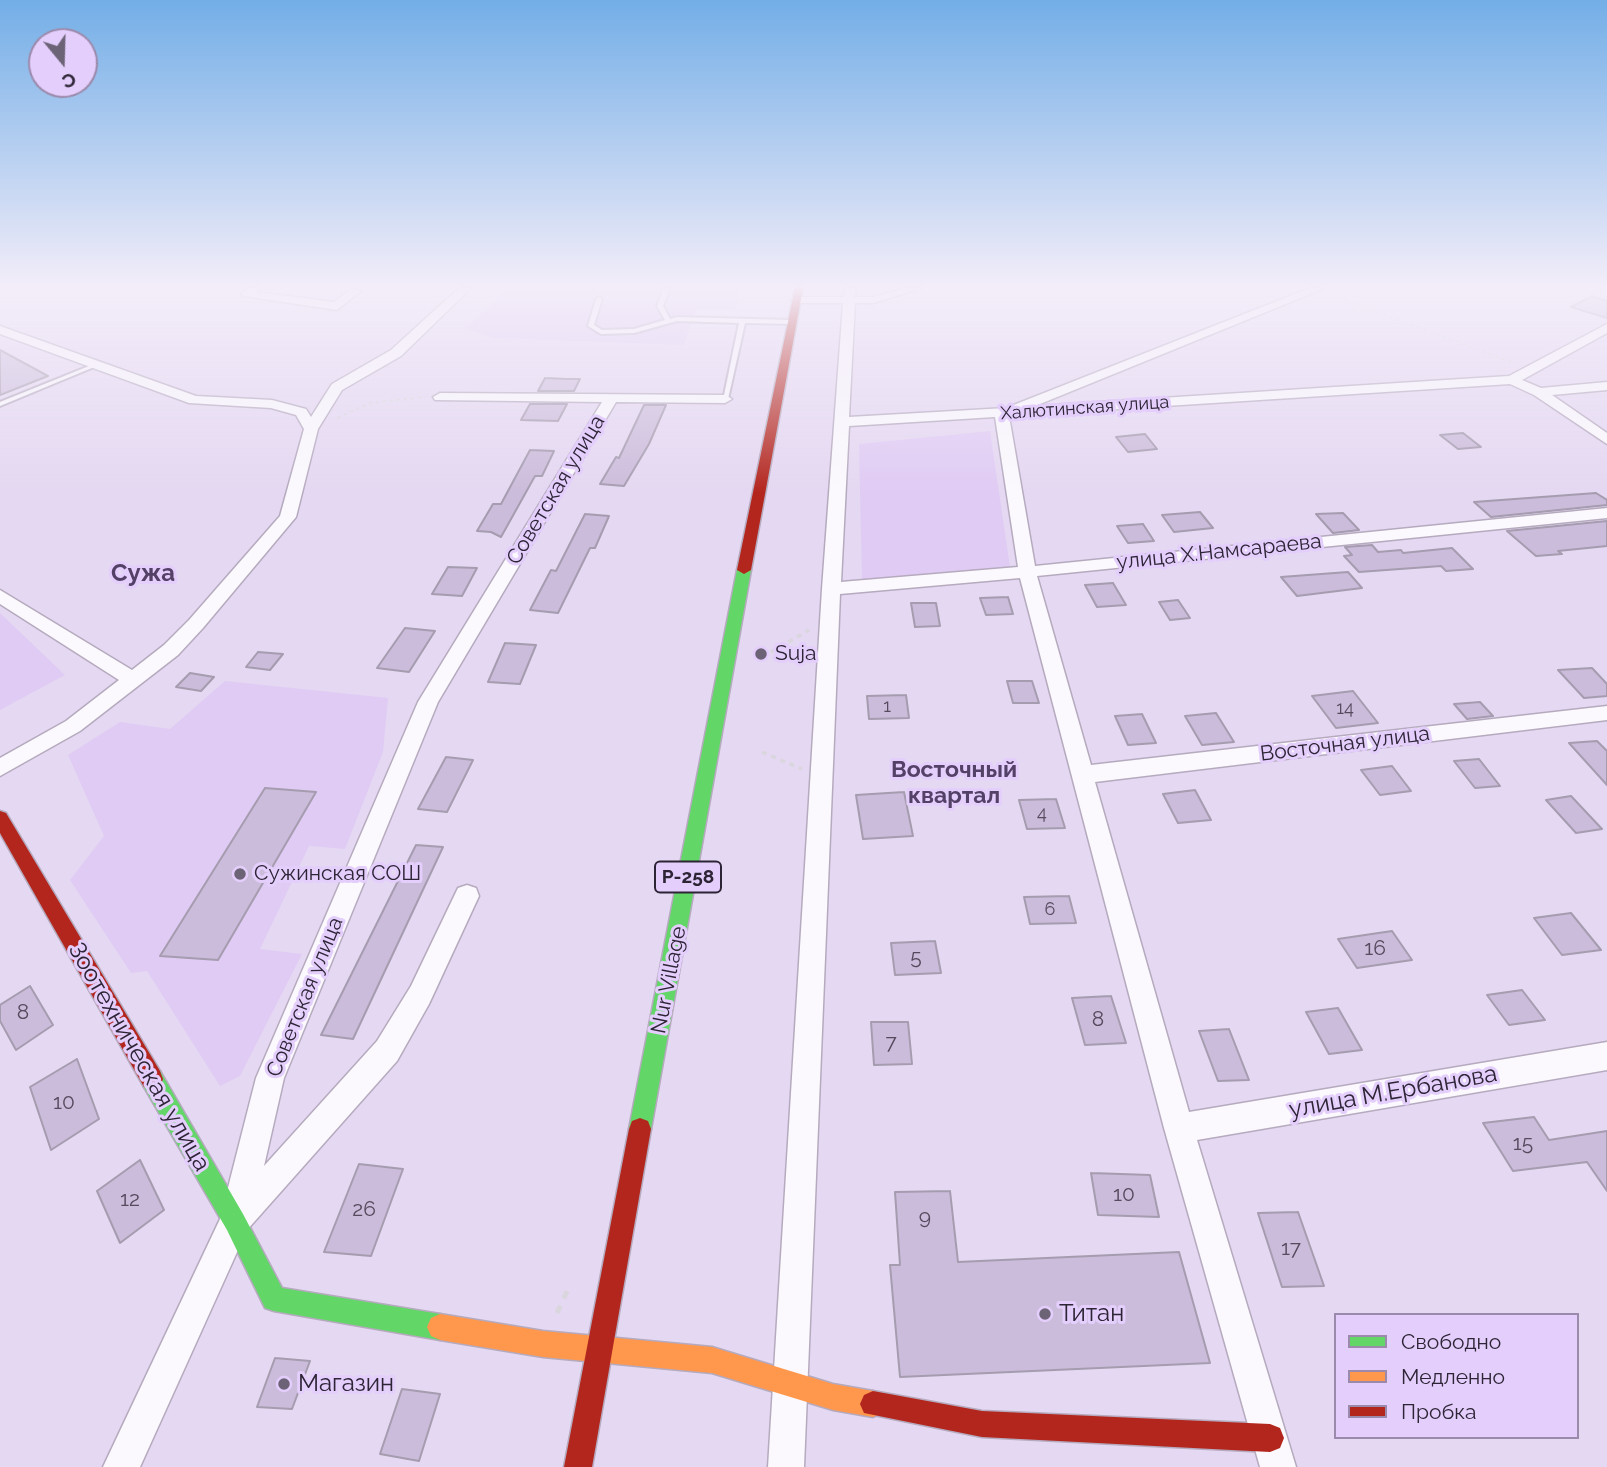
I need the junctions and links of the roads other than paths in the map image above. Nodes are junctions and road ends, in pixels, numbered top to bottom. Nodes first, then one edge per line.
1 (73, 356) edge
2 (390, 356) edge
3 (735, 356) edge
4 (786, 356) edge
5 (847, 356) edge
6 (1145, 356) edge
7 (1556, 356) edge
8 (96, 365) junction
9 (1512, 380) junction
10 (1607, 386) edge
11 (1539, 392) junction
12 (440, 397) road end
13 (612, 397) junction
14 (726, 399) joint
15 (0, 404) edge
16 (1002, 414) junction
17 (843, 422) junction
18 (311, 429) junction
19 (1607, 440) edge
20 (1607, 513) edge
21 (1027, 572) junction
22 (831, 589) junction
23 (0, 596) edge
24 (134, 680) junction
25 (1607, 713) edge
26 (0, 768) edge
27 (1082, 775) junction
28 (0, 818) edge
29 (467, 896) dead end
30 (1607, 1056) edge
31 (1179, 1128) junction
32 (234, 1222) junction
33 (600, 1351) junction
34 (789, 1383) junction
35 (1274, 1452) edge
36 (121, 1467) edge
37 (578, 1467) edge
38 (786, 1467) edge

1 - 8 street
2 - 18 street
3 - 14 lane
4 - 33 main road, Nur Village / Р-258
5 - 17 street
6 - 16 street
7 - 9 street, Халютинская улица
8 - 15 lane
8 - 18 street
9 - 11 street
9 - 16 street, Халютинская улица
10 - 11 street
11 - 19 street
12 - 13 street
13 - 14 street
13 - 32 street, Советская улица
16 - 17 street, Халютинская улица
16 - 21 street
17 - 22 street
18 - 24 street
20 - 21 street, улица Х.Намсараева
21 - 22 street, улица Х.Намсараева
21 - 27 street
22 - 34 street
23 - 24 street
24 - 26 street
25 - 27 street, Восточная улица
27 - 31 street
28 - 32 main road, Зоотехническая улица
29 - 32 street
30 - 31 street, улица М.Ербанова
31 - 35 street
32 - 33 main road, Зоотехническая улица
32 - 36 street, Советская улица
33 - 34 main road
33 - 37 main road, Nur Village / Р-258
34 - 35 main road
34 - 38 street

